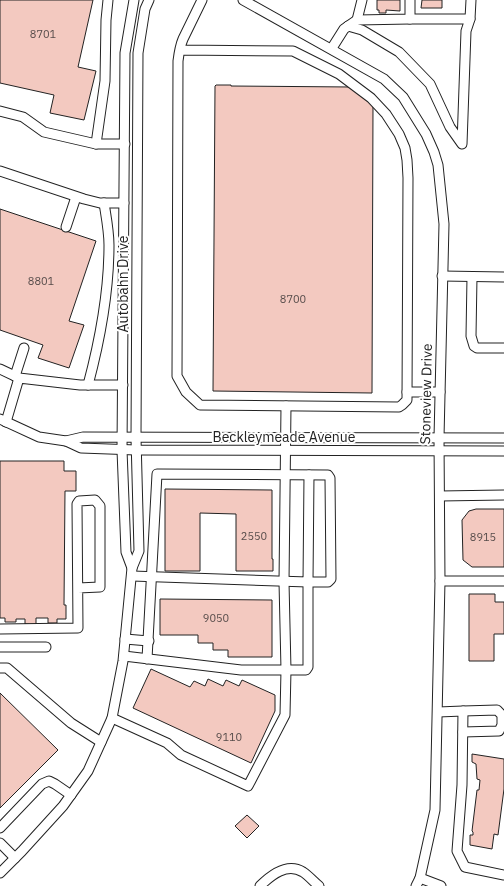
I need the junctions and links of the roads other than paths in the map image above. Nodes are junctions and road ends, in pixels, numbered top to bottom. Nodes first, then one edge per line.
1 (108, 0) edge
2 (134, 0) edge
3 (150, 0) edge
4 (202, 0) edge
5 (243, 0) edge
6 (362, 0) edge
7 (410, 0) edge
8 (471, 0) edge
9 (410, 19) junction
10 (470, 19) junction
11 (357, 20) junction
12 (348, 26) junction
13 (332, 48) junction
14 (180, 50) junction
15 (0, 111) edge
16 (96, 144) junction
17 (125, 144) junction
18 (0, 171) edge
19 (76, 197) junction
20 (124, 202) junction
21 (104, 203) junction
22 (66, 227) dead end
23 (442, 276) junction
24 (472, 277) junction
25 (504, 277) edge
26 (24, 348) dead end
27 (504, 348) edge
28 (0, 369) edge
29 (17, 377) junction
30 (88, 385) junction
31 (123, 385) junction
32 (407, 392) junction
33 (440, 392) junction
34 (286, 406) junction
35 (3, 421) edge
36 (122, 438) junction
37 (136, 438) junction
38 (286, 438) junction
39 (439, 438) junction
40 (504, 438) edge
41 (66, 441) junction
42 (122, 450) junction
43 (136, 450) junction
44 (286, 451) junction
45 (439, 451) junction
46 (504, 451) edge
47 (286, 475) junction
48 (309, 475) junction
49 (504, 495) edge
50 (440, 496) junction
51 (132, 572) junction
52 (153, 578) junction
53 (440, 581) junction
54 (504, 581) edge
55 (284, 582) junction
56 (308, 582) junction
57 (78, 588) junction
58 (0, 629) edge
59 (125, 639) junction
60 (149, 641) junction
61 (0, 647) edge
62 (46, 647) dead end
63 (124, 656) junction
64 (148, 659) junction
65 (0, 668) edge
66 (286, 670) junction
67 (438, 712) junction
68 (463, 712) junction
69 (112, 718) junction
70 (463, 732) junction
71 (101, 742) junction
72 (71, 795) junction
73 (0, 828) edge
74 (0, 843) edge
75 (15, 858) junction
76 (0, 873) edge
77 (504, 875) edge
78 (418, 882) edge
79 (260, 886) edge
80 (319, 886) edge
81 (441, 886) edge

1 - 16 street
2 - 17 street, Autobahn Drive
3 - 37 street, Autobahn Drive
4 - 14 street
5 - 13 street, Stoneview Drive
6 - 11 street
7 - 9 street
8 - 10 street
9 - 10 street
9 - 11 street
10 - 12 street
11 - 12 street
12 - 13 street
13 - 23 street, Stoneview Drive
14 - 32 street
14 - 34 street
15 - 16 street
16 - 17 street
17 - 20 street, Autobahn Drive
18 - 19 street
19 - 21 street
19 - 22 street
20 - 21 street
20 - 31 street, Autobahn Drive
21 - 30 street
23 - 24 street
23 - 33 street, Stoneview Drive
24 - 25 street
24 - 27 street
26 - 29 street
28 - 29 street
29 - 30 street
29 - 35 street
30 - 31 street
31 - 36 street, Autobahn Drive
32 - 33 street
32 - 34 street
33 - 39 street, Stoneview Drive
34 - 38 street
35 - 41 street, Beckleymeade Avenue
36 - 37 street, Beckleymeade Avenue
36 - 41 street, Beckleymeade Avenue
36 - 42 street, Autobahn Drive
37 - 38 street, Beckleymeade Avenue
37 - 43 street, Autobahn Drive
38 - 39 street, Beckleymeade Avenue
38 - 44 street
39 - 40 street, Beckleymeade Avenue
39 - 45 street, Stoneview Drive
41 - 42 street, Beckleymeade Avenue
42 - 43 street, Beckleymeade Avenue
42 - 51 street, Autobahn Drive
43 - 44 street, Beckleymeade Avenue
43 - 51 street, Autobahn Drive
44 - 45 street, Beckleymeade Avenue
44 - 47 street
45 - 46 street, Beckleymeade Avenue
45 - 50 street, Stoneview Drive
47 - 48 street
47 - 52 street
47 - 55 street
48 - 56 street
48 - 56 street
49 - 50 street
50 - 53 street, Stoneview Drive
51 - 52 street
51 - 59 street, Autobahn Drive
52 - 55 street
52 - 60 street
53 - 54 street
53 - 67 street, Stoneview Drive
55 - 56 street
55 - 66 street
56 - 66 street
57 - 57 street
57 - 58 street
59 - 60 street
59 - 63 street, Autobahn Drive
60 - 64 street
61 - 62 street
63 - 64 street
63 - 69 street, Autobahn Drive
64 - 66 street
65 - 71 street
66 - 69 street
67 - 68 street
67 - 78 street, Stoneview Drive
68 - 70 street
68 - 70 street
69 - 71 street, Autobahn Drive
70 - 77 street
71 - 72 street, Autobahn Drive
72 - 73 street
72 - 75 street, Autobahn Drive
74 - 75 street
75 - 76 street, Autobahn Drive
78 - 81 street
79 - 80 street

